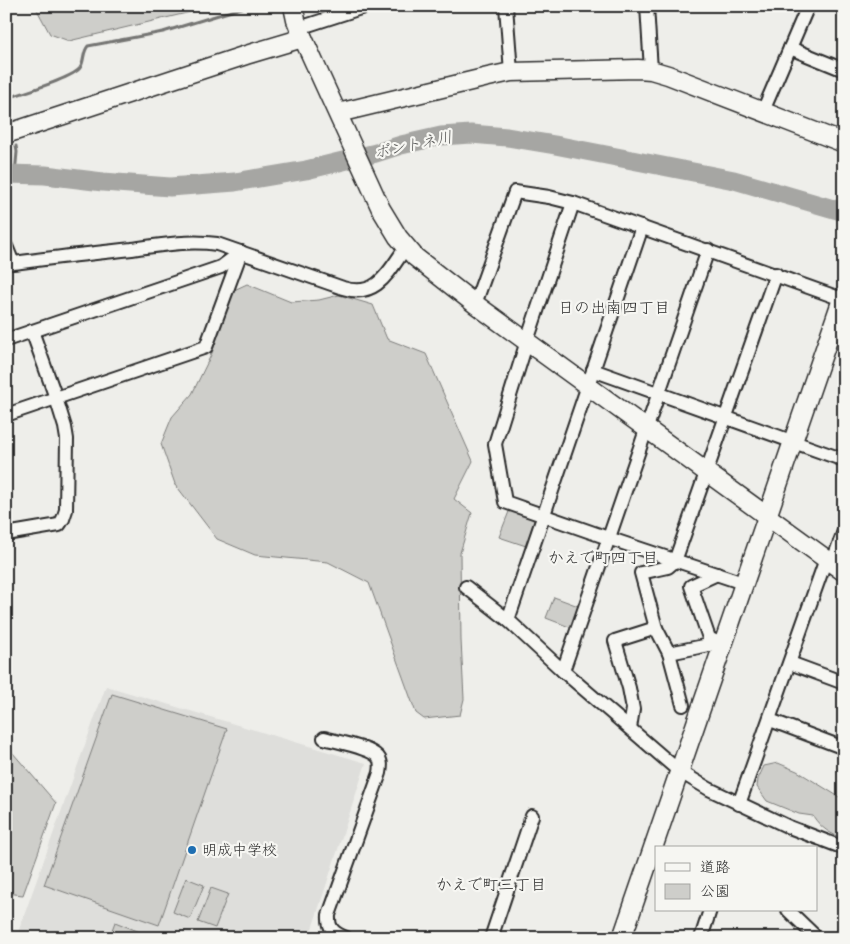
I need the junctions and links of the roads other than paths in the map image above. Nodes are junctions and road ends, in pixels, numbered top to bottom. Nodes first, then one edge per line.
1 (293, 6) edge
2 (367, 6) edge
3 (506, 6) edge
4 (647, 6) edge
5 (808, 6) edge
6 (301, 33) junction
7 (790, 48) junction
8 (651, 70) junction
9 (844, 70) edge
10 (511, 72) junction
11 (763, 111) junction
12 (338, 113) junction
13 (6, 134) edge
14 (844, 143) edge
15 (573, 203) junction
16 (642, 227) junction
17 (6, 246) edge
18 (406, 247) junction
19 (708, 250) junction
20 (241, 252) junction
21 (10, 263) edge
22 (776, 274) junction
23 (843, 296) edge
24 (475, 304) junction
25 (32, 331) junction
26 (6, 340) edge
27 (527, 341) junction
28 (590, 378) junction
29 (660, 393) junction
30 (56, 398) junction
31 (6, 415) edge
32 (726, 418) junction
33 (647, 429) junction
34 (792, 442) junction
35 (844, 460) edge
36 (707, 472) junction
37 (542, 516) junction
38 (766, 516) junction
39 (844, 532) edge
40 (6, 534) edge
41 (608, 538) junction
42 (675, 561) junction
43 (834, 565) edge
44 (717, 574) junction
45 (743, 583) junction
46 (466, 587) dead end
47 (508, 620) junction
48 (656, 628) junction
49 (715, 641) junction
50 (669, 653) junction
51 (790, 663) junction
52 (564, 671) junction
53 (844, 682) edge
54 (683, 705) dead end
55 (770, 720) junction
56 (630, 728) junction
57 (324, 738) dead end
58 (844, 748) edge
59 (678, 771) junction
60 (739, 804) junction
61 (532, 816) dead end
62 (656, 846) edge
63 (844, 848) edge
64 (654, 851) edge
65 (709, 912) edge
66 (790, 912) edge
67 (816, 937) edge
68 (346, 938) edge
69 (491, 938) edge
70 (622, 938) edge
71 (702, 938) edge

1 - 6 street
2 - 6 street
3 - 10 street
4 - 8 street
5 - 7 street
6 - 12 street
6 - 13 street
7 - 9 street
7 - 11 street
8 - 10 street
8 - 11 street
10 - 12 street
11 - 14 street
12 - 18 street
15 - 16 street
15 - 24 street
15 - 27 street
16 - 19 street
16 - 28 street
17 - 21 street
18 - 20 street
18 - 24 street
19 - 22 street
19 - 29 street
20 - 21 street
20 - 25 street
20 - 30 street
22 - 23 street
22 - 32 street
23 - 34 street
24 - 27 street
25 - 26 street
25 - 30 street
27 - 28 street
27 - 37 street
28 - 29 street
28 - 33 street
28 - 37 street
29 - 32 street
29 - 33 street
30 - 31 street
30 - 40 street
32 - 34 street
32 - 36 street
33 - 36 street
33 - 41 street
34 - 35 street
34 - 38 street
36 - 38 street
36 - 42 street
37 - 41 street
37 - 47 street
38 - 43 street
38 - 45 street
39 - 43 street
41 - 42 street
41 - 52 street
42 - 44 street
42 - 48 street
43 - 51 street
44 - 45 street
44 - 49 street
45 - 49 street
46 - 47 street
47 - 52 street
48 - 50 street
48 - 56 street
49 - 50 street
49 - 59 street
50 - 54 street
51 - 53 street
51 - 55 street
52 - 56 street
55 - 58 street
55 - 60 street
56 - 59 street
57 - 68 street
59 - 60 street
59 - 62 street
60 - 63 street
61 - 69 street
64 - 70 street
65 - 71 street
66 - 67 street

